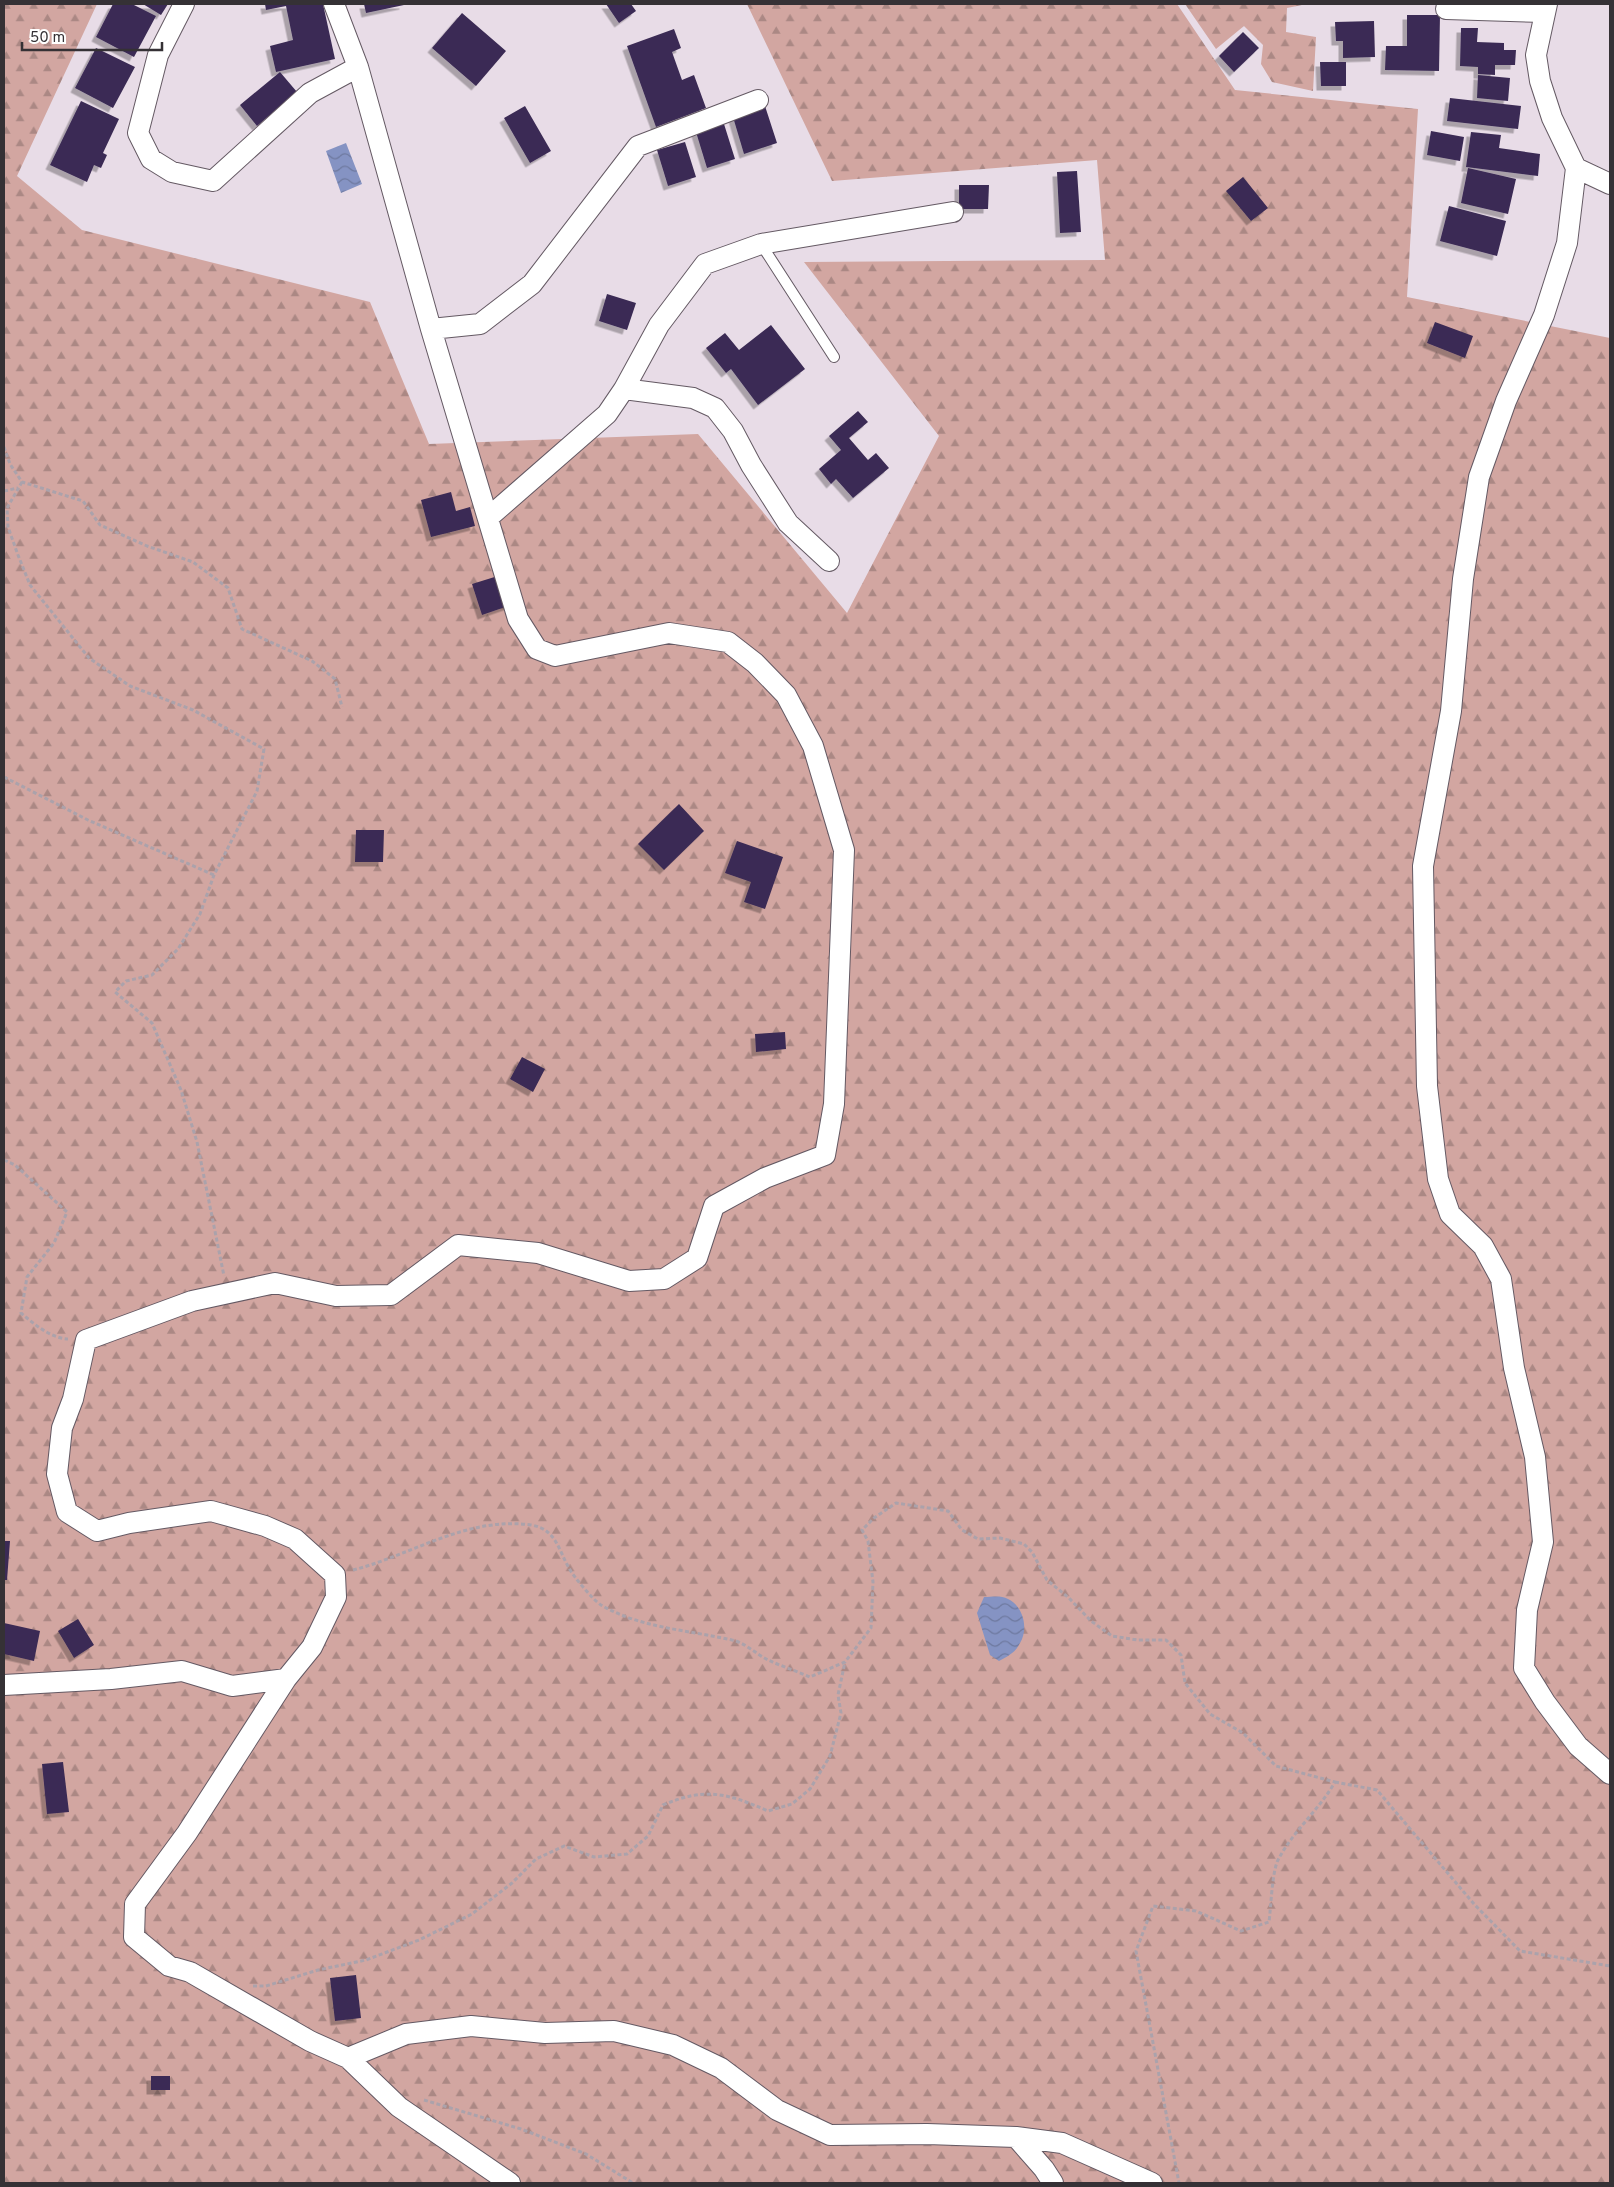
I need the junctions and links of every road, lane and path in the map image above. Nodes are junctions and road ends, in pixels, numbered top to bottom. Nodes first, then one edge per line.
1 (184, 4) edge
2 (334, 4) edge
3 (1546, 8) edge
4 (1446, 9) dead end
5 (358, 67) junction
6 (758, 100) dead end
7 (1576, 168) junction
8 (1610, 184) edge
9 (953, 212) dead end
10 (761, 244) junction
11 (431, 329) junction
12 (834, 357) dead end
13 (624, 389) junction
14 (4, 447) edge
15 (22, 482) junction
16 (19, 488) junction
17 (4, 490) edge
18 (489, 517) junction
19 (829, 561) dead end
20 (342, 707) dead end
21 (4, 777) edge
22 (214, 875) junction
23 (4, 1160) edge
24 (228, 1294) junction
25 (86, 1340) junction
26 (335, 1575) junction
27 (845, 1662) junction
28 (286, 1680) junction
29 (4, 1685) edge
30 (1610, 1774) edge
31 (1335, 1782) junction
32 (1610, 1966) edge
33 (247, 1986) dead end
34 (348, 2058) junction
35 (399, 2107) junction
36 (1016, 2137) junction
37 (510, 2183) edge
38 (633, 2183) edge
39 (1053, 2183) edge
40 (1152, 2183) edge
41 (1179, 2183) edge

1 - 5 street
2 - 5 street
3 - 4 street
3 - 7 street
5 - 11 street
6 - 11 street
7 - 8 street
7 - 30 street
9 - 10 street
10 - 12 lane
10 - 13 street
11 - 18 street
13 - 18 street
13 - 19 street
14 - 15 path
15 - 16 path
15 - 20 path
16 - 17 path
16 - 22 path
18 - 24 street
21 - 22 path
22 - 24 path
23 - 25 path
24 - 25 street
25 - 26 street
26 - 27 path
26 - 28 street
27 - 31 path
27 - 33 path
28 - 29 street
28 - 34 street
31 - 32 path
31 - 41 path
34 - 35 street
34 - 36 street
35 - 37 street
35 - 38 path
36 - 39 street
36 - 40 street

